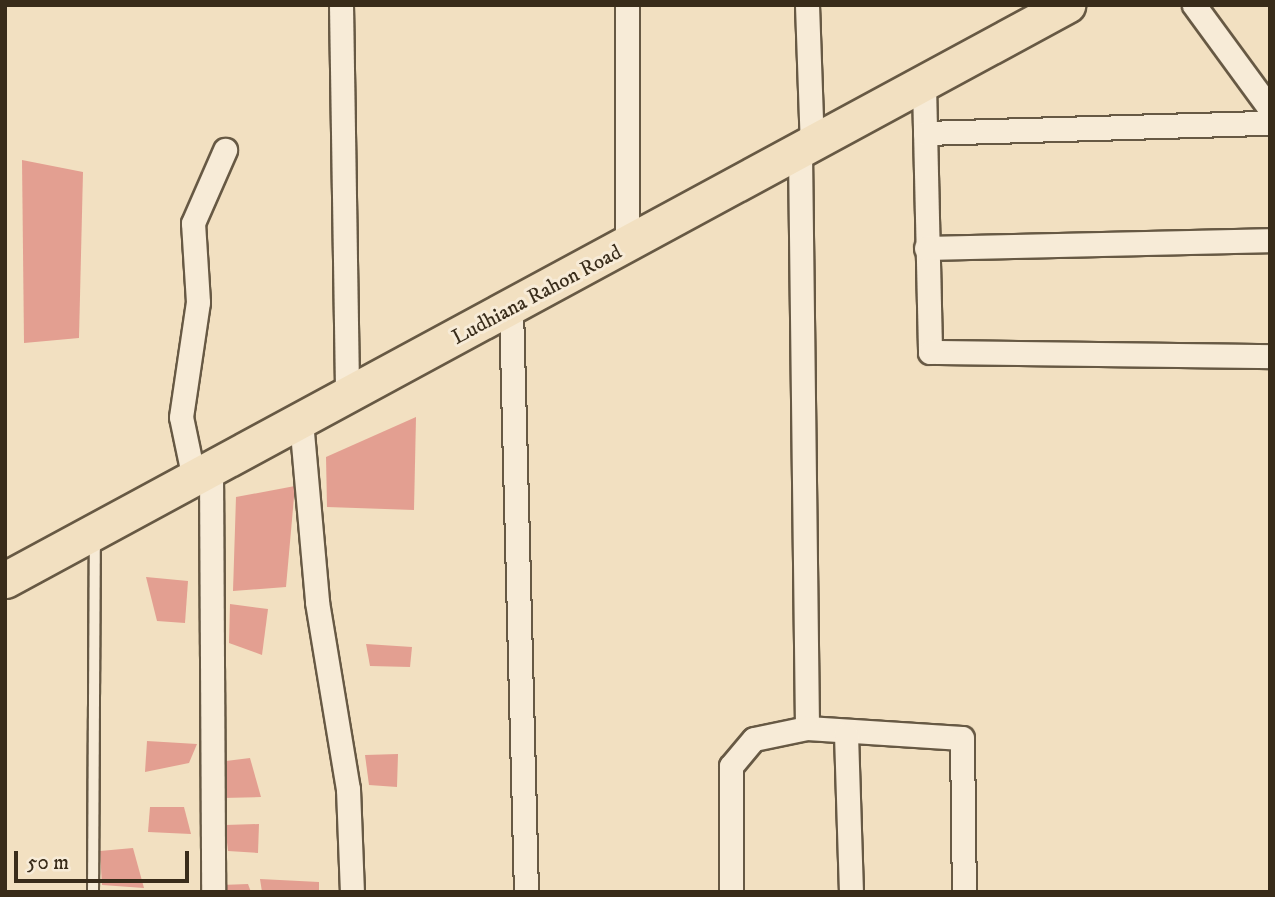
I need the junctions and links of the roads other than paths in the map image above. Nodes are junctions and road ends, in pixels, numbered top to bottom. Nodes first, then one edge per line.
1 (341, 5) edge
2 (627, 5) edge
3 (807, 5) edge
4 (1067, 5) edge
5 (1194, 5) edge
6 (1026, 17) edge
7 (924, 85) junction
8 (1270, 109) edge
9 (1270, 123) edge
10 (925, 133) junction
11 (225, 150) dead end
12 (806, 150) junction
13 (1270, 240) edge
14 (626, 247) junction
15 (926, 248) junction
16 (512, 308) junction
17 (1270, 356) edge
18 (347, 397) junction
19 (301, 421) junction
20 (202, 475) junction
21 (96, 532) junction
22 (5, 580) edge
23 (807, 728) junction
24 (846, 734) junction
25 (93, 892) edge
26 (214, 892) edge
27 (352, 892) edge
28 (526, 892) edge
29 (731, 892) edge
30 (851, 892) edge
31 (964, 892) edge

1 - 18 street
2 - 14 street
3 - 12 street
4 - 6 main road, Ludhiana Rahon Road
5 - 8 street
6 - 7 main road, Ludhiana Rahon Road
7 - 10 street
7 - 12 main road, Ludhiana Rahon Road
9 - 10 street
10 - 15 street
11 - 20 street
12 - 14 main road, Ludhiana Rahon Road
12 - 23 street
13 - 15 street
14 - 16 main road, Ludhiana Rahon Road
15 - 17 street
16 - 18 main road, Ludhiana Rahon Road
16 - 28 street
18 - 19 main road, Ludhiana Rahon Road
19 - 20 main road, Ludhiana Rahon Road
19 - 27 street
20 - 21 main road, Ludhiana Rahon Road
20 - 26 street
21 - 22 main road, Ludhiana Rahon Road
21 - 25 lane
23 - 24 street
23 - 29 street
24 - 30 street
24 - 31 street

